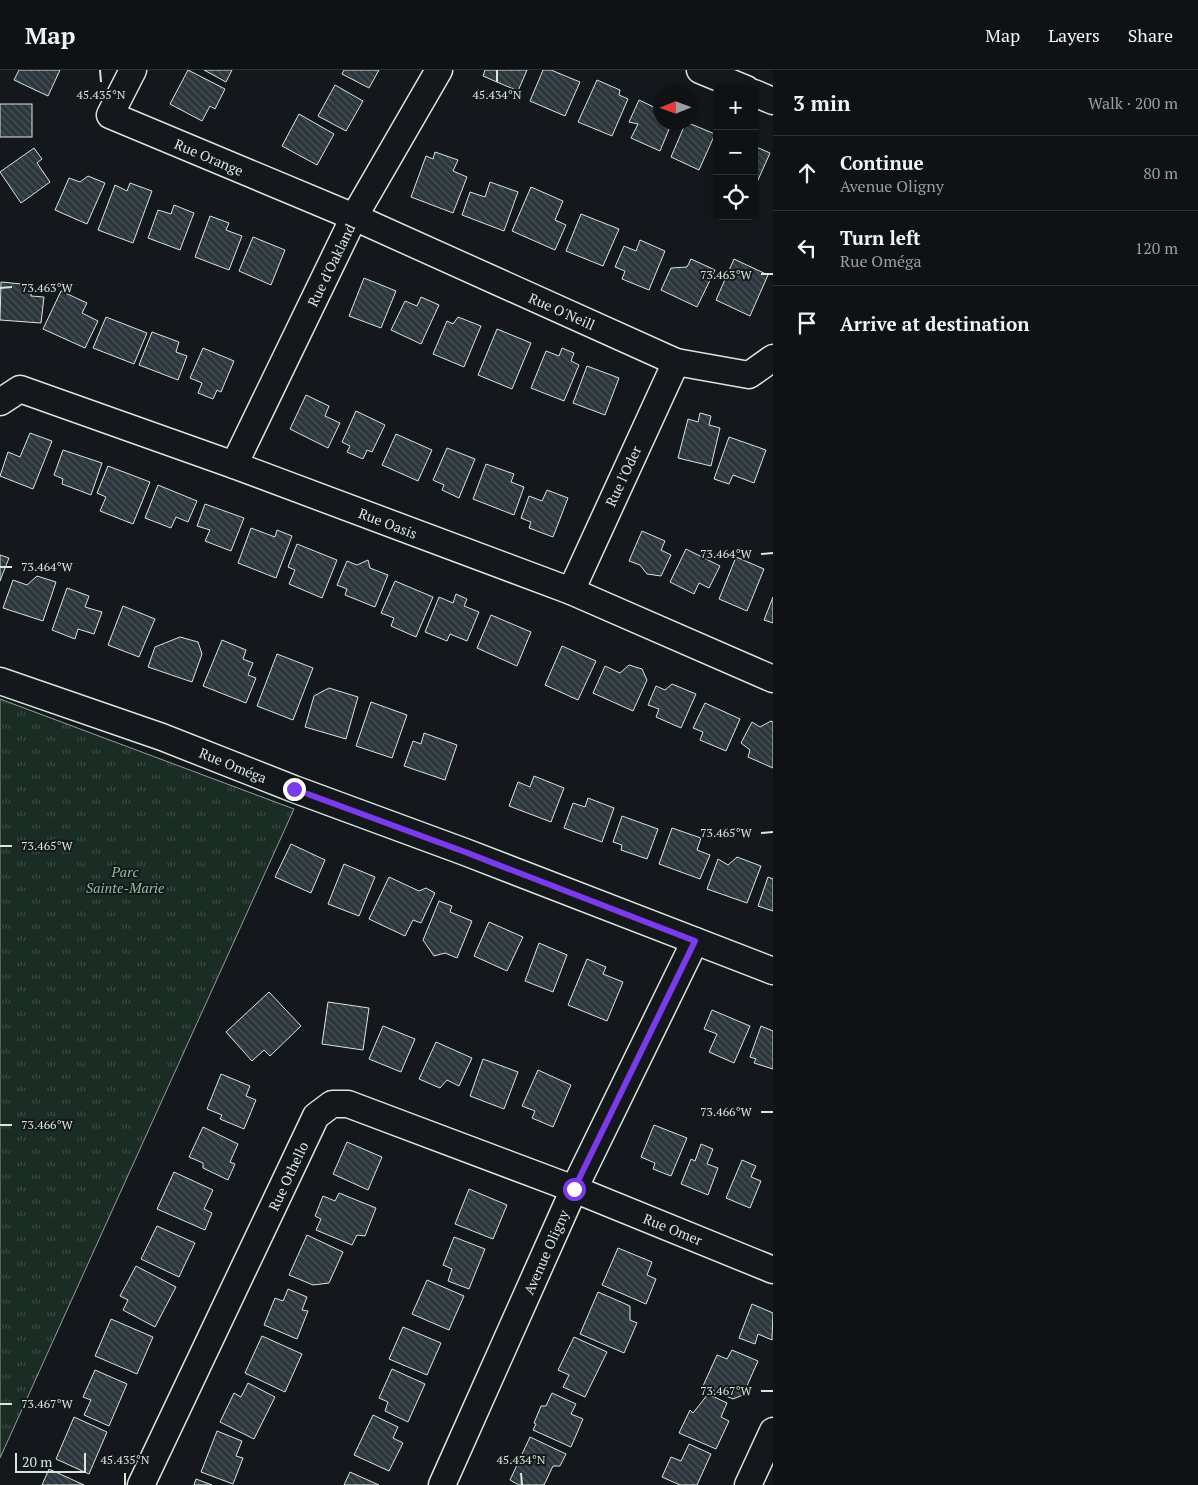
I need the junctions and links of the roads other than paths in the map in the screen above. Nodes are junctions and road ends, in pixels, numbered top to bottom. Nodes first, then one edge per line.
1 (133, 70) edge
2 (439, 70) edge
3 (700, 70) edge
4 (744, 84) edge
5 (773, 102) edge
6 (354, 217) junction
7 (773, 358) edge
8 (676, 362) junction
9 (0, 402) edge
10 (234, 465) junction
11 (570, 591) junction
12 (773, 679) edge
13 (0, 681) edge
14 (695, 941) junction
15 (773, 971) edge
16 (574, 1189) junction
17 (773, 1270) edge
18 (773, 1431) edge
19 (141, 1485) edge
20 (442, 1485) edge
21 (748, 1485) edge

1 - 6 street, Rue Orange
2 - 6 street, Rue d'Oakland
3 - 4 street
4 - 5 street
6 - 8 street, Rue O'Neill
6 - 10 street, Rue d'Oakland
7 - 8 street, Rue O'Neill
8 - 11 street, Rue l'Oder
9 - 10 street, Rue Oasis
10 - 11 street, Rue Oasis
11 - 12 street, Rue Oasis
13 - 14 street, Rue Oméga
14 - 15 street, Rue Oméga
14 - 16 street, Avenue Oligny
16 - 17 street, Rue Omer
16 - 19 street, Rue Othello
16 - 20 street, Avenue Oligny
18 - 21 street

